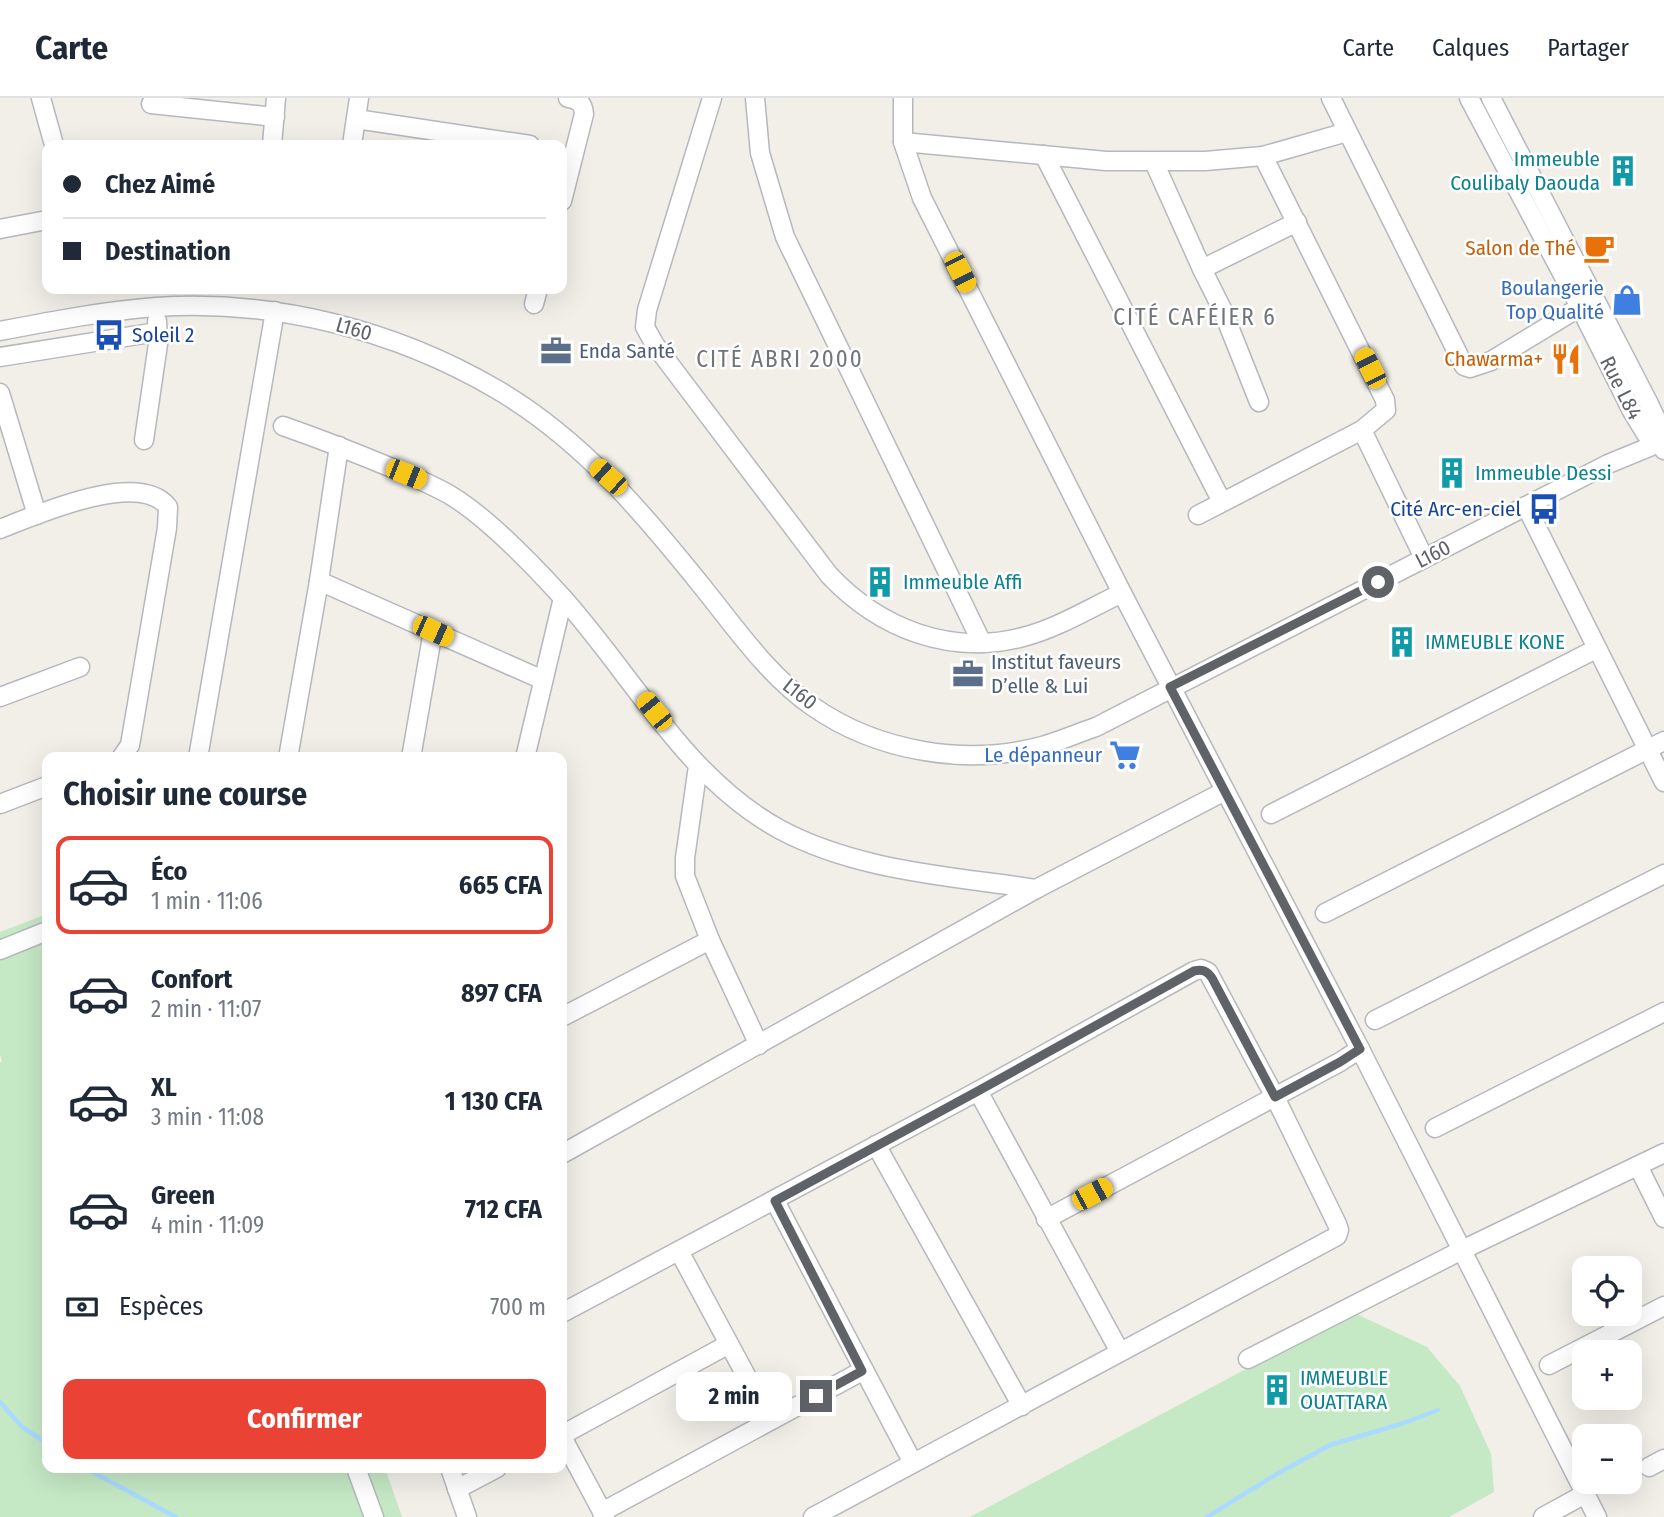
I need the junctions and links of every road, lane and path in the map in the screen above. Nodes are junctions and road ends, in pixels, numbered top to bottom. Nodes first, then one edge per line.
1 (41, 98) edge
2 (276, 98) edge
3 (359, 98) edge
4 (568, 98) edge
5 (712, 98) edge
6 (755, 98) edge
7 (903, 98) edge
8 (1331, 98) edge
9 (1469, 98) edge
10 (1491, 98) edge
11 (151, 104) dead end
12 (275, 117) junction
13 (356, 119) junction
14 (1347, 132) junction
15 (53, 140) edge
16 (273, 140) edge
17 (353, 140) edge
18 (497, 140) edge
19 (903, 142) junction
20 (569, 151) edge
21 (1044, 155) junction
22 (1263, 156) junction
23 (1154, 162) junction
24 (42, 221) edge
25 (1297, 222) junction
26 (0, 229) edge
27 (1202, 269) junction
28 (157, 307) junction
29 (1580, 307) junction
30 (275, 311) junction
31 (0, 331) edge
32 (157, 332) junction
33 (0, 357) edge
34 (0, 393) edge
35 (1259, 401) dead end
36 (283, 426) dead end
37 (1362, 430) junction
38 (144, 440) dead end
39 (1663, 444) edge
40 (339, 446) junction
41 (1223, 502) junction
42 (1526, 506) junction
43 (37, 515) junction
44 (1198, 515) dead end
45 (0, 529) edge
46 (1424, 558) junction
47 (319, 581) junction
48 (1122, 593) junction
49 (563, 598) junction
50 (433, 631) junction
51 (982, 643) junction
52 (1596, 649) junction
53 (80, 667) dead end
54 (543, 680) junction
55 (1170, 687) junction
56 (0, 697) edge
57 (1664, 741) edge
58 (1647, 750) junction
59 (125, 752) edge
60 (199, 752) edge
61 (289, 752) edge
62 (412, 752) edge
63 (526, 752) edge
64 (698, 766) junction
65 (1664, 782) edge
66 (42, 788) edge
67 (1225, 791) junction
68 (0, 804) edge
69 (1271, 814) dead end
70 (1664, 874) edge
71 (1036, 890) junction
72 (1325, 914) dead end
73 (42, 933) edge
74 (710, 940) junction
75 (0, 950) edge
76 (1664, 1012) edge
77 (567, 1014) edge
78 (1376, 1020) dead end
79 (759, 1045) junction
80 (1360, 1049) junction
81 (978, 1091) junction
82 (1275, 1097) junction
83 (1435, 1128) dead end
84 (876, 1145) junction
85 (567, 1151) edge
86 (1664, 1153) edge
87 (1638, 1166) junction
88 (775, 1201) junction
89 (1664, 1218) edge
90 (1046, 1219) junction
91 (1462, 1250) junction
92 (679, 1251) junction
93 (1664, 1306) edge
94 (567, 1310) edge
95 (729, 1344) junction
96 (1120, 1352) junction
97 (1248, 1359) dead end
98 (1549, 1365) dead end
99 (862, 1371) junction
100 (1022, 1406) junction
101 (770, 1420) junction
102 (567, 1433) edge
103 (567, 1446) edge
104 (913, 1463) junction
105 (1572, 1468) edge
106 (358, 1473) edge
107 (452, 1473) edge
108 (487, 1473) edge
109 (457, 1489) junction
110 (1585, 1494) joint
111 (603, 1515) edge
112 (374, 1517) edge
113 (467, 1517) edge
114 (813, 1517) edge
115 (1542, 1517) edge
116 (1597, 1517) edge

1 - 15 street
2 - 12 street
3 - 13 street
4 - 20 street
5 - 51 street
6 - 51 street
7 - 19 street
8 - 14 street
9 - 29 street, Rue L84
10 - 39 street, Rue L84
11 - 12 street
12 - 16 street
13 - 17 street
13 - 18 street
14 - 22 street
14 - 29 street
19 - 21 street
19 - 48 street
21 - 23 street
21 - 41 street
22 - 23 street
22 - 25 street
23 - 27 street
24 - 26 street
25 - 27 street
25 - 37 street
27 - 35 street
28 - 30 street, L160
28 - 31 street, L160
28 - 32 street
29 - 39 street, Rue L84
30 - 55 street, L160
30 - 60 street
32 - 33 street
32 - 38 street
34 - 43 street
36 - 40 street
37 - 41 street
37 - 46 street
39 - 42 street, L160
40 - 47 street
40 - 49 street
41 - 44 street
42 - 46 street, L160
42 - 52 street
43 - 45 street
43 - 59 street
46 - 55 street, L160
47 - 50 street
47 - 61 street
48 - 51 street
48 - 55 street
49 - 54 street
49 - 64 street
50 - 54 street
50 - 62 street
52 - 58 street
52 - 69 street
53 - 56 street
54 - 63 street
55 - 67 street
57 - 58 street
58 - 65 street
58 - 72 street
64 - 71 street
64 - 74 street
66 - 68 street
67 - 71 street
67 - 80 street
70 - 78 street
71 - 79 street
73 - 75 street
74 - 77 street
74 - 79 street
76 - 83 street
79 - 85 street
80 - 82 street
80 - 91 street
81 - 82 street
81 - 84 street
81 - 90 street
82 - 90 street
82 - 96 street
84 - 88 street
84 - 100 street
86 - 87 street
87 - 89 street
87 - 91 street
88 - 92 street
88 - 99 street
90 - 96 street
91 - 97 street
91 - 105 street
92 - 94 street
92 - 95 street
93 - 98 street
95 - 101 street
95 - 102 street
96 - 100 street
99 - 101 street
99 - 104 street
100 - 104 street
101 - 111 street
103 - 111 street
104 - 114 street
106 - 112 street
107 - 109 street
108 - 109 street
109 - 113 street
110 - 115 street
110 - 116 street

